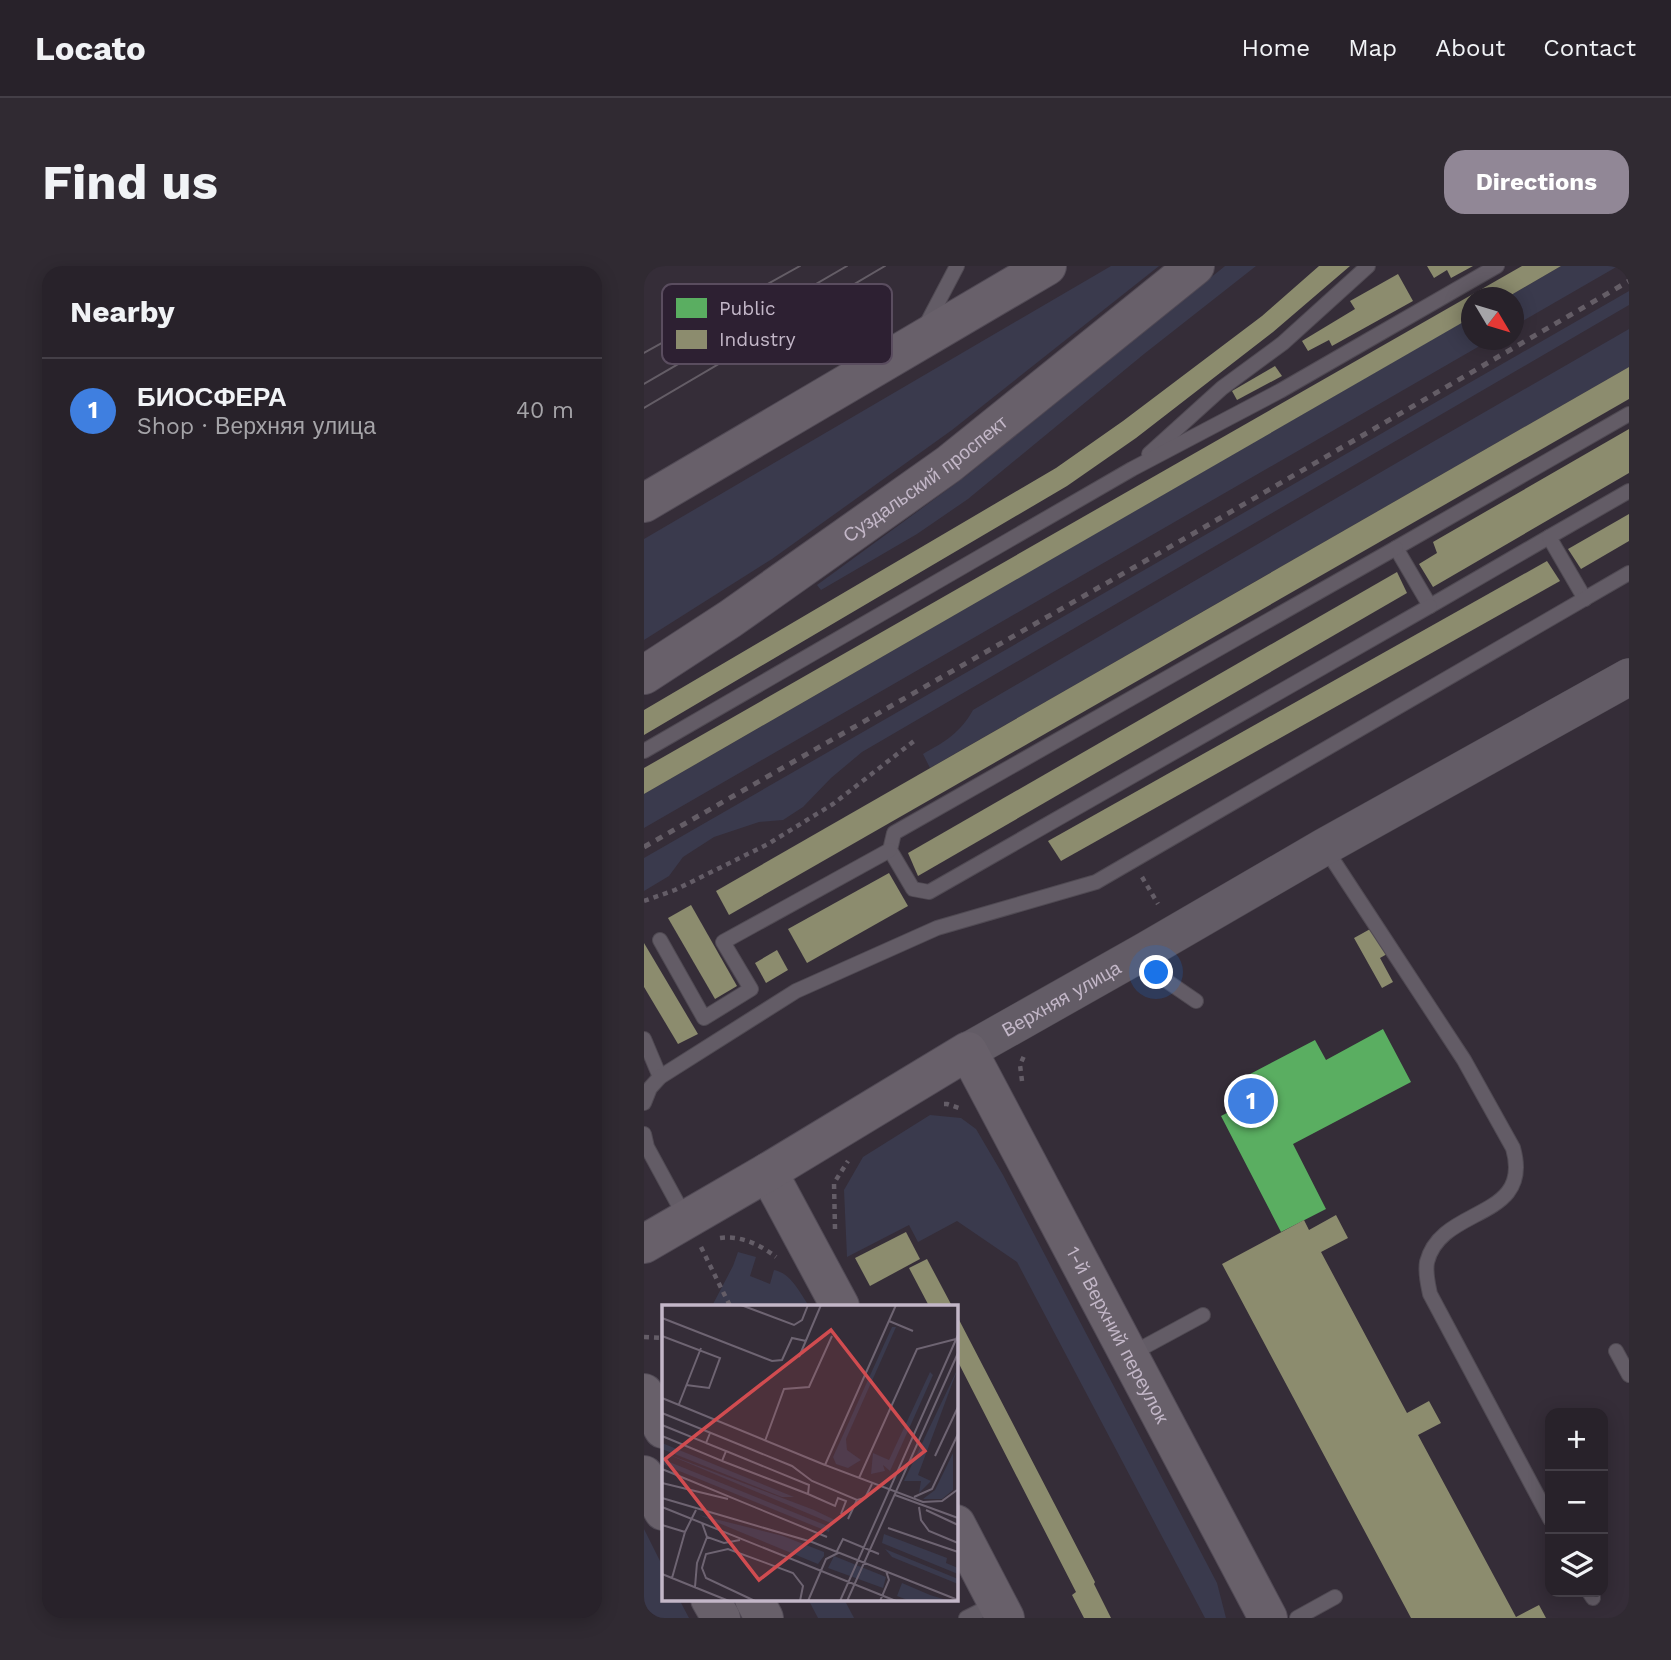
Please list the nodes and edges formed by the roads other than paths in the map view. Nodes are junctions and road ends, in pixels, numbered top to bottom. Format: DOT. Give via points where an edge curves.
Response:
graph roads {
  1 [pos="957,266"];
  2 [pos="1047,266"];
  3 [pos="1195,266"];
  4 [pos="1368,266"];
  5 [pos="1497,266"];
  6 [pos="915,345"];
  7 [pos="892,358"];
  8 [pos="882,364"];
  9 [pos="1629,414"];
  10 [pos="1132,469"];
  11 [pos="1629,491"];
  12 [pos="644,503"];
  13 [pos="1549,537"];
  14 [pos="1396,548"];
  15 [pos="1629,573"];
  16 [pos="1585,599"];
  17 [pos="1430,606"];
  18 [pos="644,675"];
  19 [pos="1629,677"];
  20 [pos="644,751"];
  21 [pos="1324,847"];
  22 [pos="890,850"];
  23 [pos="660,940"];
  24 [pos="1145,951"];
  25 [pos="1196,1001"];
  26 [pos="644,1040"];
  27 [pos="968,1051"];
  28 [pos="660,1077"];
  29 [pos="644,1103"];
  30 [pos="644,1134"];
  31 [pos="768,1172"];
  32 [pos="699,1234"];
  33 [pos="644,1244"];
  34 [pos="839,1305"];
  35 [pos="1203,1315"];
  36 [pos="1616,1351"];
  37 [pos="1129,1355"];
  38 [pos="1629,1375"];
  39 [pos="644,1393"];
  40 [pos="662,1427"];
  41 [pos="644,1475"];
  42 [pos="662,1509"];
  43 [pos="1545,1510"];
  44 [pos="957,1527"];
  45 [pos="1335,1597"];
  46 [pos="711,1600"];
  47 [pos="755,1600"];
  48 [pos="989,1613"];
  49 [pos="720,1618"];
  50 [pos="764,1618"];
  51 [pos="1268,1618"];
  52 [pos="1297,1618"];
  1 -- 6 [label="lane"];
  2 -- 6 [label="main road"];
  3 -- 18 [label="main road, Суздальский проспект" via="949,464"];
  4 -- 10 [label="lane"];
  5 -- 10 [label="lane" via="1280,391"];
  6 -- 7 [label="main road"];
  8 -- 12 [label="main road"];
  9 -- 14 [label="lane"];
  10 -- 20 [label="lane"];
  11 -- 13 [label="lane"];
  13 -- 16 [label="lane"];
  13 -- 17 [label="lane"];
  14 -- 17 [label="lane"];
  14 -- 22 [label="lane" via="894,833"];
  15 -- 16 [label="lane"];
  16 -- 28 [label="lane" via="1096,882 937,928 785,998"];
  17 -- 22 [label="lane" via="929,892 913,889"];
  19 -- 21 [label="street, Верхняя улица"];
  21 -- 24 [label="street, Верхняя улица"];
  21 -- 43 [label="lane" via="1464,1060 1513,1148 1516,1178 1510,1191 1443,1236 1427,1262 1426,1279"];
  22 -- 23 [label="lane" via="723,942 751,989 704,1018"];
  24 -- 25 [label="lane" via="1158,975"];
  24 -- 27 [label="street, Верхняя улица"];
  26 -- 28 [label="lane"];
  27 -- 31 [label="main road, Верхняя улица"];
  27 -- 37 [label="main road, 1-й Верхний переулок"];
  28 -- 29 [label="lane"];
  30 -- 32 [label="lane" via="647,1147"];
  31 -- 32 [label="main road, Верхняя улица"];
  31 -- 34 [label="main road"];
  32 -- 33 [label="main road, Верхняя улица"];
  35 -- 37 [label="lane"];
  36 -- 38 [label="lane"];
  37 -- 51 [label="main road, 1-й Верхний переулок"];
  39 -- 40 [label="main road"];
  41 -- 42 [label="main road"];
  44 -- 48 [label="main road"];
  45 -- 52 [label="lane"];
  46 -- 49 [label="main road"];
  47 -- 50 [label="main road"];
}
